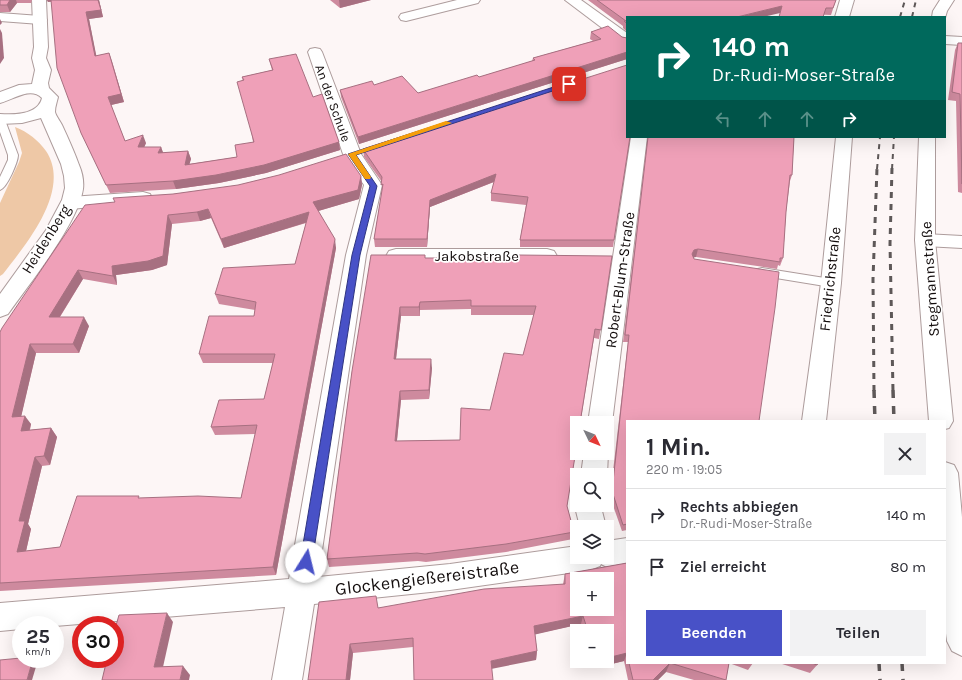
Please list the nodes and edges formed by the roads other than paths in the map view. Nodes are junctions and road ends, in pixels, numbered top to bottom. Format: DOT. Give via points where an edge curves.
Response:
graph roads {
  1 [pos="39,0"];
  2 [pos="473,0"];
  3 [pos="572,0"];
  4 [pos="847,0"];
  5 [pos="947,0"];
  6 [pos="448,3"];
  7 [pos="842,16"];
  8 [pos="939,16"];
  9 [pos="0,17"];
  10 [pos="406,17"];
  11 [pos="40,20"];
  12 [pos="626,39"];
  13 [pos="946,40"];
  14 [pos="962,41"];
  15 [pos="315,52"];
  16 [pos="39,58"];
  17 [pos="42,90"];
  18 [pos="3,96"];
  19 [pos="48,106"];
  20 [pos="4,120"];
  21 [pos="639,138"];
  22 [pos="844,138"];
  23 [pos="927,138"];
  24 [pos="60,141"];
  25 [pos="0,187"];
  26 [pos="161,197"];
  27 [pos="70,203"];
  28 [pos="926,240"];
  29 [pos="962,242"];
  30 [pos="369,255"];
  31 [pos="568,256"];
  32 [pos="748,270"];
  33 [pos="831,283"];
  34 [pos="3,302"];
  35 [pos="601,416"];
  36 [pos="814,420"];
  37 [pos="941,420"];
  38 [pos="946,483"];
  39 [pos="626,551"];
  40 [pos="614,553"];
  41 [pos="570,560"];
  42 [pos="301,592"];
  43 [pos="959,611"];
  44 [pos="0,617"];
  45 [pos="962,641"];
  46 [pos="287,680"];
  1 -- 11 [label="street"];
  2 -- 6 [label="street"];
  3 -- 12 [label="street"];
  4 -- 7 [label="street"];
  5 -- 8 [label="street"];
  6 -- 10 [label="street"];
  9 -- 11 [label="street"];
  11 -- 16 [label="street"];
  13 -- 14 [label="street"];
  15 -- 30 [label="street, An der Schule" via="352,154 373,186"];
  16 -- 17 [label="street" via="43,70 40,83"];
  16 -- 18 [label="street"];
  17 -- 18 [label="street" via="27,89"];
  17 -- 19 [label="street, Heidenberg" via="50,97"];
  19 -- 20 [label="street" via="35,115"];
  19 -- 24 [label="street, Heidenberg" via="46,114 54,123"];
  20 -- 24 [label="street" via="24,123"];
  20 -- 25 [label="lane" via="13,160"];
  21 -- 35 [label="street, Robert-Blum-Straße" via="615,256"];
  22 -- 33 [label="street, Friedrichstraße"];
  23 -- 28 [label="street, Stegmannstraße"];
  24 -- 27 [label="street, Heidenberg" via="73,174 74,188"];
  26 -- 27 [label="street"];
  27 -- 34 [label="street, Heidenberg" via="47,242"];
  28 -- 29 [label="street"];
  28 -- 37 [label="street, Stegmannstraße"];
  30 -- 31 [label="street, Jakobstraße"];
  30 -- 42 [label="street, An der Schule"];
  32 -- 33 [label="lane"];
  33 -- 36 [label="street, Friedrichstraße"];
  38 -- 43 [label="street"];
  39 -- 40 [label="street"];
  41 -- 42 [label="street, Glockengießereistraße" via="450,577"];
  42 -- 44 [label="street, Glockengießereistraße"];
  42 -- 46 [label="street, An der Schule"];
  43 -- 45 [label="street"];
}
